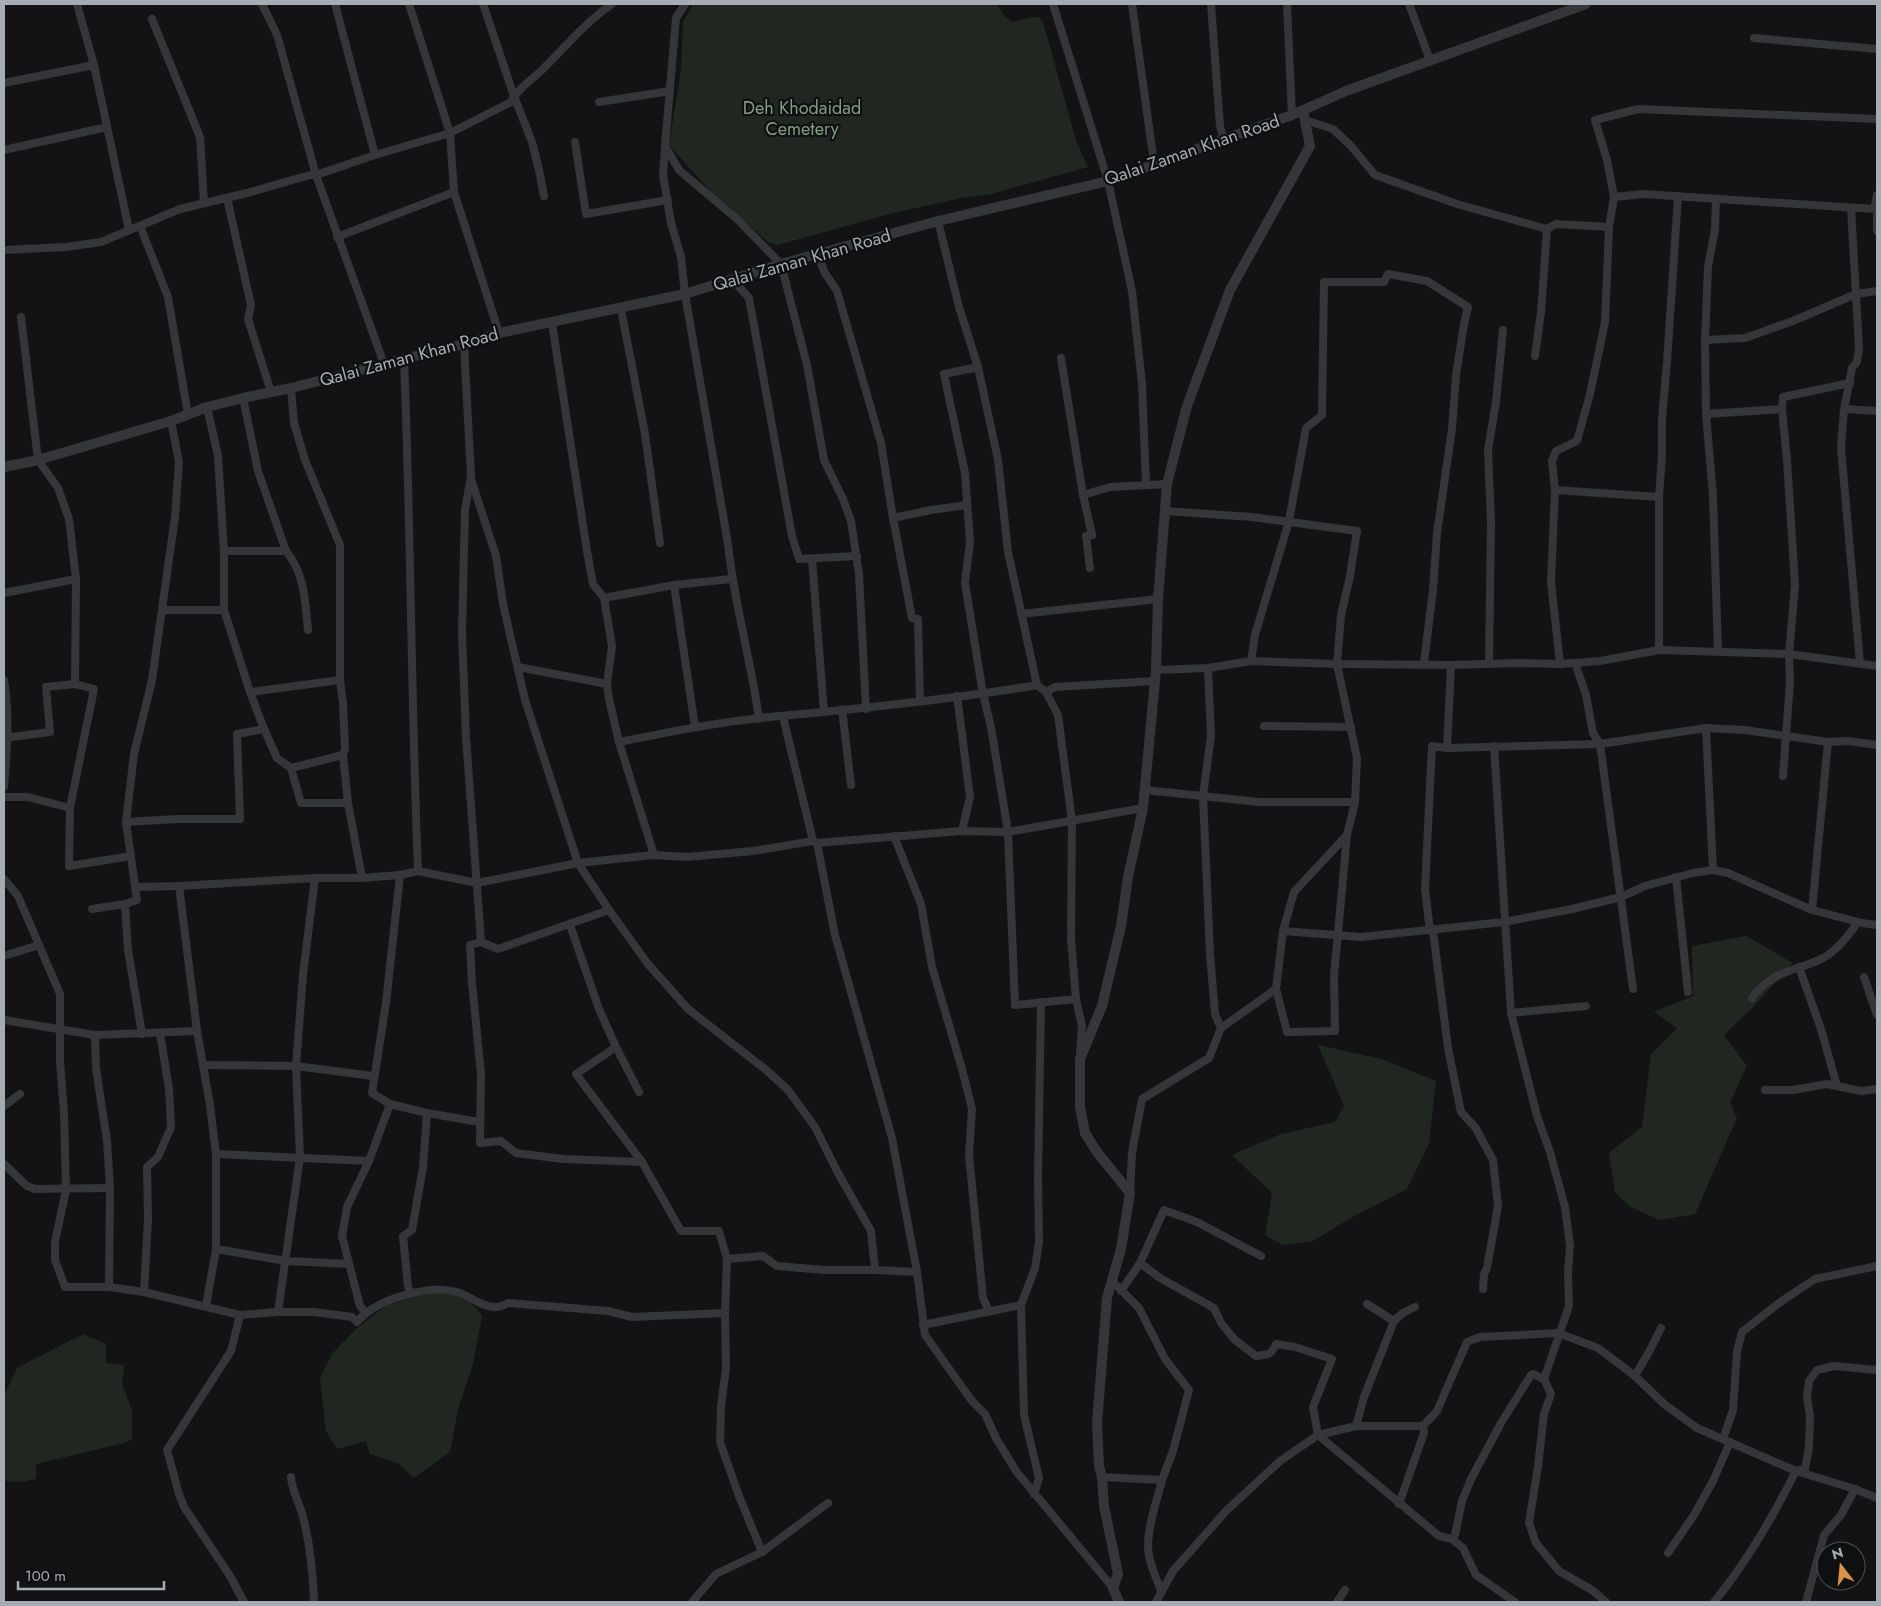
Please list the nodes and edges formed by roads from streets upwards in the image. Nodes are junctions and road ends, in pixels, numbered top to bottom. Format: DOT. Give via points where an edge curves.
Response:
graph roads {
  1 [pos="77,4"];
  2 [pos="262,4"];
  3 [pos="335,4"];
  4 [pos="409,4"];
  5 [pos="483,4"];
  6 [pos="611,4"];
  7 [pos="685,4"];
  8 [pos="1052,4"];
  9 [pos="1132,4"];
  10 [pos="1211,4"];
  11 [pos="1287,4"];
  12 [pos="1409,4"];
  13 [pos="1586,4"];
  14 [pos="152,19"];
  15 [pos="1754,38"];
  16 [pos="1877,49"];
  17 [pos="1430,60"];
  18 [pos="94,65"];
  19 [pos="4,83"];
  20 [pos="670,91"];
  21 [pos="514,96"];
  22 [pos="599,102"];
  23 [pos="1292,115"];
  24 [pos="1304,116"];
  25 [pos="1877,119"];
  26 [pos="108,127"];
  27 [pos="450,133"];
  28 [pos="1224,140"];
  29 [pos="575,142"];
  30 [pos="665,146"];
  31 [pos="4,150"];
  32 [pos="375,155"];
  33 [pos="1154,164"];
  34 [pos="316,175"];
  35 [pos="1108,181"];
  36 [pos="454,192"];
  37 [pos="1877,195"];
  38 [pos="544,196"];
  39 [pos="1678,196"];
  40 [pos="1614,197"];
  41 [pos="227,198"];
  42 [pos="1716,199"];
  43 [pos="668,200"];
  44 [pos="204,203"];
  45 [pos="1851,208"];
  46 [pos="1876,213"];
  47 [pos="938,221"];
  48 [pos="140,226"];
  49 [pos="1608,227"];
  50 [pos="1547,229"];
  51 [pos="129,230"];
  52 [pos="1877,231"];
  53 [pos="337,237"];
  54 [pos="4,250"];
  55 [pos="817,254"];
  56 [pos="781,264"];
  57 [pos="732,279"];
  58 [pos="1877,291"];
  59 [pos="685,294"];
  60 [pos="1856,294"];
  61 [pos="621,309"];
  62 [pos="21,317"];
  63 [pos="552,323"];
  64 [pos="1503,330"];
  65 [pos="498,333"];
  66 [pos="1704,340"];
  67 [pos="464,344"];
  68 [pos="1535,356"];
  69 [pos="1061,358"];
  70 [pos="404,359"];
  71 [pos="384,364"];
  72 [pos="978,367"];
  73 [pos="1850,382"];
  74 [pos="291,388"];
  75 [pos="271,392"];
  76 [pos="243,398"];
  77 [pos="207,407"];
  78 [pos="1782,409"];
  79 [pos="1844,410"];
  80 [pos="1877,411"];
  81 [pos="188,414"];
  82 [pos="1706,414"];
  83 [pos="171,421"];
  84 [pos="38,460"];
  85 [pos="4,467"];
  86 [pos="471,477"];
  87 [pos="1146,484"];
  88 [pos="1167,484"];
  89 [pos="1555,490"];
  90 [pos="1083,495"];
  91 [pos="1659,497"];
  92 [pos="967,505"];
  93 [pos="1165,511"];
  94 [pos="893,518"];
  95 [pos="1290,521"];
  96 [pos="660,543"];
  97 [pos="224,551"];
  98 [pos="286,551"];
  99 [pos="857,556"];
  100 [pos="812,559"];
  101 [pos="1090,568"];
  102 [pos="76,579"];
  103 [pos="731,579"];
  104 [pos="674,585"];
  105 [pos="4,593"];
  106 [pos="604,598"];
  107 [pos="1158,599"];
  108 [pos="162,610"];
  109 [pos="224,610"];
  110 [pos="1021,614"];
  111 [pos="308,630"];
  112 [pos="1659,650"];
  113 [pos="1718,650"];
  114 [pos="1789,654"];
  115 [pos="1251,661"];
  116 [pos="1424,663"];
  117 [pos="1575,663"];
  118 [pos="1860,663"];
  119 [pos="1337,664"];
  120 [pos="1451,664"];
  121 [pos="1489,664"];
  122 [pos="1560,664"];
  123 [pos="1877,666"];
  124 [pos="518,667"];
  125 [pos="1208,668"];
  126 [pos="1156,670"];
  127 [pos="4,680"];
  128 [pos="340,680"];
  129 [pos="1154,681"];
  130 [pos="75,684"];
  131 [pos="607,684"];
  132 [pos="1037,685"];
  133 [pos="250,692"];
  134 [pos="1046,692"];
  135 [pos="983,694"];
  136 [pos="957,696"];
  137 [pos="920,701"];
  138 [pos="842,709"];
  139 [pos="866,709"];
  140 [pos="824,712"];
  141 [pos="783,716"];
  142 [pos="759,719"];
  143 [pos="1264,726"];
  144 [pos="695,727"];
  145 [pos="1351,727"];
  146 [pos="1706,728"];
  147 [pos="264,729"];
  148 [pos="1786,735"];
  149 [pos="6,738"];
  150 [pos="619,742"];
  151 [pos="1828,742"];
  152 [pos="1600,744"];
  153 [pos="1877,745"];
  154 [pos="1494,746"];
  155 [pos="1447,748"];
  156 [pos="343,755"];
  157 [pos="291,768"];
  158 [pos="1783,776"];
  159 [pos="851,785"];
  160 [pos="4,787"];
  161 [pos="1145,790"];
  162 [pos="1203,796"];
  163 [pos="4,797"];
  164 [pos="1355,802"];
  165 [pos="348,803"];
  166 [pos="70,808"];
  167 [pos="1143,808"];
  168 [pos="1072,821"];
  169 [pos="126,822"];
  170 [pos="962,831"];
  171 [pos="1008,832"];
  172 [pos="1347,835"];
  173 [pos="894,836"];
  174 [pos="815,842"];
  175 [pos="654,855"];
  176 [pos="131,856"];
  177 [pos="578,863"];
  178 [pos="1712,870"];
  179 [pos="418,871"];
  180 [pos="400,875"];
  181 [pos="316,878"];
  182 [pos="362,878"];
  183 [pos="1676,878"];
  184 [pos="4,880"];
  185 [pos="477,883"];
  186 [pos="179,886"];
  187 [pos="136,887"];
  188 [pos="1621,897"];
  189 [pos="125,904"];
  190 [pos="92,909"];
  191 [pos="609,910"];
  192 [pos="1812,910"];
  193 [pos="1504,922"];
  194 [pos="1858,922"];
  195 [pos="570,925"];
  196 [pos="1877,925"];
  197 [pos="1283,931"];
  198 [pos="1431,931"];
  199 [pos="1338,934"];
  200 [pos="481,942"];
  201 [pos="39,945"];
  202 [pos="4,956"];
  203 [pos="1799,966"];
  204 [pos="1864,978"];
  205 [pos="1633,989"];
  206 [pos="1276,990"];
  207 [pos="1688,992"];
  208 [pos="1752,998"];
  209 [pos="1076,999"];
  210 [pos="1041,1002"];
  211 [pos="1586,1006"];
  212 [pos="1510,1013"];
  213 [pos="1877,1015"];
  214 [pos="4,1020"];
  215 [pos="61,1028"];
  216 [pos="1222,1028"];
  217 [pos="196,1031"];
  218 [pos="160,1033"];
  219 [pos="142,1034"];
  220 [pos="95,1035"];
  221 [pos="616,1047"];
  222 [pos="1080,1059"];
  223 [pos="203,1064"];
  224 [pos="296,1066"];
  225 [pos="373,1076"];
  226 [pos="1837,1086"];
  227 [pos="1877,1089"];
  228 [pos="1765,1090"];
  229 [pos="639,1092"];
  230 [pos="20,1094"];
  231 [pos="390,1104"];
  232 [pos="4,1106"];
  233 [pos="427,1113"];
  234 [pos="479,1122"];
  235 [pos="216,1154"];
  236 [pos="300,1157"];
  237 [pos="369,1161"];
  238 [pos="642,1162"];
  239 [pos="4,1164"];
  240 [pos="110,1188"];
  241 [pos="66,1190"];
  242 [pos="1130,1193"];
  243 [pos="216,1249"];
  244 [pos="1261,1256"];
  245 [pos="727,1259"];
  246 [pos="286,1261"];
  247 [pos="1140,1263"];
  248 [pos="349,1264"];
  249 [pos="1877,1266"];
  250 [pos="875,1270"];
  251 [pos="917,1272"];
  252 [pos="1112,1281"];
  253 [pos="109,1287"];
  254 [pos="1483,1289"];
  255 [pos="1121,1290"];
  256 [pos="144,1292"];
  257 [pos="411,1292"];
  258 [pos="1367,1304"];
  259 [pos="1021,1305"];
  260 [pos="206,1306"];
  261 [pos="1415,1307"];
  262 [pos="989,1311"];
  263 [pos="278,1312"];
  264 [pos="366,1313"];
  265 [pos="725,1314"];
  266 [pos="240,1315"];
  267 [pos="1394,1321"];
  268 [pos="923,1325"];
  269 [pos="1661,1328"];
  270 [pos="1558,1333"];
  271 [pos="1877,1370"];
  272 [pos="1635,1376"];
  273 [pos="1544,1379"];
  274 [pos="1356,1426"];
  275 [pos="1423,1426"];
  276 [pos="1318,1435"];
  277 [pos="1726,1440"];
  278 [pos="1796,1471"];
  279 [pos="291,1477"];
  280 [pos="1102,1477"];
  281 [pos="1162,1480"];
  282 [pos="1855,1489"];
  283 [pos="1034,1494"];
  284 [pos="1877,1498"];
  285 [pos="828,1503"];
  286 [pos="1399,1504"];
  287 [pos="1452,1538"];
  288 [pos="762,1552"];
  289 [pos="1668,1553"];
  290 [pos="1113,1588"];
  291 [pos="1345,1590"];
  292 [pos="1161,1591"];
  293 [pos="244,1602"];
  294 [pos="314,1602"];
  295 [pos="692,1602"];
  296 [pos="1119,1602"];
  297 [pos="1156,1602"];
  298 [pos="1337,1602"];
  299 [pos="1515,1602"];
  300 [pos="1606,1602"];
  301 [pos="1714,1602"];
  302 [pos="1806,1602"];
  1 -- 18 [label="street"];
  2 -- 34 [label="street" via="277,36"];
  3 -- 32 [label="street"];
  4 -- 27 [label="street"];
  5 -- 21 [label="street"];
  6 -- 21 [label="street" via="586,24"];
  7 -- 20 [label="street" via="676,18"];
  8 -- 35 [label="street"];
  9 -- 33 [label="street"];
  10 -- 28 [label="street" via="1220,126"];
  11 -- 23 [label="street"];
  12 -- 17 [label="street"];
  13 -- 17 [label="street, Qalai Zaman Khan Road"];
  14 -- 44 [label="street" via="200,137"];
  15 -- 16 [label="street"];
  17 -- 24 [label="street, Qalai Zaman Khan Road" via="1346,91"];
  18 -- 19 [label="street"];
  18 -- 26 [label="street"];
  20 -- 22 [label="street"];
  20 -- 30 [label="street"];
  21 -- 27 [label="street" via="511,102"];
  21 -- 38 [label="street" via="532,142"];
  23 -- 24 [label="street, Qalai Zaman Khan Road"];
  23 -- 28 [label="street, Qalai Zaman Khan Road"];
  24 -- 50 [label="street" via="1333,129 1375,175 1460,205"];
  24 -- 88 [label="street" via="1310,146 1230,290 1187,406"];
  25 -- 40 [label="street" via="1638,108 1595,120"];
  26 -- 31 [label="street"];
  26 -- 51 [label="street"];
  27 -- 32 [label="street"];
  27 -- 36 [label="street"];
  28 -- 33 [label="street, Qalai Zaman Khan Road"];
  29 -- 43 [label="street" via="586,214"];
  30 -- 43 [label="street" via="663,175"];
  30 -- 56 [label="street" via="679,170 737,219"];
  32 -- 34 [label="street"];
  33 -- 35 [label="street, Qalai Zaman Khan Road"];
  34 -- 41 [label="street"];
  34 -- 53 [label="street"];
  35 -- 47 [label="street, Qalai Zaman Khan Road"];
  35 -- 87 [label="street" via="1132,291 1142,384"];
  36 -- 53 [label="street"];
  36 -- 65 [label="street"];
  37 -- 46 [label="street"];
  39 -- 40 [label="street" via="1643,194"];
  39 -- 42 [label="street"];
  39 -- 91 [label="street"];
  40 -- 49 [label="street"];
  41 -- 44 [label="street"];
  41 -- 75 [label="street" via="251,305 248,319"];
  42 -- 45 [label="street"];
  42 -- 66 [label="street"];
  43 -- 59 [label="street" via="681,257"];
  44 -- 48 [label="street"];
  45 -- 46 [label="street"];
  45 -- 60 [label="street"];
  46 -- 52 [label="street"];
  47 -- 55 [label="street, Qalai Zaman Khan Road"];
  47 -- 72 [label="street"];
  48 -- 51 [label="street"];
  48 -- 81 [label="street" via="168,297"];
  49 -- 50 [label="street" via="1556,224"];
  49 -- 89 [label="street" via="1605,322 1577,441 1556,451 1552,461"];
  50 -- 68 [label="street"];
  51 -- 54 [label="street" via="100,242"];
  53 -- 71 [label="street"];
  55 -- 56 [label="street, Qalai Zaman Khan Road"];
  55 -- 94 [label="street" via="837,291 881,443"];
  56 -- 57 [label="street, Qalai Zaman Khan Road"];
  56 -- 99 [label="street" via="807,365 824,460 844,499"];
  57 -- 59 [label="street, Qalai Zaman Khan Road"];
  57 -- 100 [label="street" via="749,298 795,548 799,559"];
  58 -- 60 [label="street"];
  59 -- 61 [label="street, Qalai Zaman Khan Road"];
  59 -- 103 [label="street" via="728,544"];
  60 -- 66 [label="street" via="1744,338"];
  60 -- 73 [label="street" via="1859,348"];
  61 -- 63 [label="street, Qalai Zaman Khan Road"];
  61 -- 96 [label="street" via="645,434"];
  62 -- 84 [label="street"];
  63 -- 65 [label="street, Qalai Zaman Khan Road"];
  63 -- 106 [label="street" via="586,551 594,584"];
  64 -- 121 [label="street" via="1488,450 1491,522"];
  65 -- 67 [label="street, Qalai Zaman Khan Road"];
  66 -- 82 [label="street"];
  67 -- 70 [label="street, Qalai Zaman Khan Road"];
  67 -- 86 [label="street"];
  69 -- 90 [label="street"];
  70 -- 71 [label="street, Qalai Zaman Khan Road"];
  70 -- 179 [label="street"];
  71 -- 74 [label="street, Qalai Zaman Khan Road"];
  72 -- 92 [label="street" via="944,374 964,473"];
  72 -- 110 [label="street" via="998,460 1008,552"];
  73 -- 78 [label="street" via="1783,397"];
  73 -- 79 [label="street"];
  74 -- 75 [label="street, Qalai Zaman Khan Road"];
  74 -- 128 [label="street" via="294,423 305,460 340,545"];
  75 -- 76 [label="street, Qalai Zaman Khan Road"];
  76 -- 77 [label="street, Qalai Zaman Khan Road"];
  76 -- 98 [label="street" via="258,471"];
  77 -- 81 [label="street, Qalai Zaman Khan Road"];
  77 -- 97 [label="street" via="218,456"];
  78 -- 82 [label="street"];
  78 -- 114 [label="street" via="1795,585"];
  79 -- 80 [label="street"];
  79 -- 118 [label="street" via="1841,448"];
  81 -- 83 [label="street, Qalai Zaman Khan Road"];
  82 -- 113 [label="street" via="1713,496"];
  83 -- 84 [label="street, Qalai Zaman Khan Road"];
  83 -- 108 [label="street" via="178,462 175,517"];
  84 -- 85 [label="street, Qalai Zaman Khan Road"];
  84 -- 102 [label="street" via="58,488 69,519"];
  86 -- 124 [label="street" via="496,556"];
  86 -- 185 [label="street" via="465,509 462,633"];
  87 -- 88 [label="street"];
  87 -- 90 [label="street" via="1110,487"];
  88 -- 93 [label="street"];
  89 -- 91 [label="street"];
  89 -- 122 [label="street" via="1551,582"];
  90 -- 101 [label="street" via="1092,535 1086,536"];
  91 -- 112 [label="street"];
  92 -- 94 [label="street"];
  92 -- 135 [label="street" via="970,542 965,583"];
  93 -- 95 [label="street"];
  93 -- 107 [label="street"];
  94 -- 137 [label="street" via="912,618 918,619"];
  95 -- 115 [label="street" via="1255,635"];
  95 -- 116 [label="street" via="1306,428 1322,415 1324,282 1384,282 1388,274 1415,278 1428,281 1466,305"];
  95 -- 119 [label="street" via="1356,531 1341,615"];
  97 -- 98 [label="street"];
  97 -- 109 [label="street"];
  98 -- 111 [label="street" via="303,583"];
  99 -- 100 [label="street"];
  99 -- 139 [label="street"];
  100 -- 140 [label="street"];
  102 -- 105 [label="street"];
  102 -- 130 [label="street"];
  103 -- 104 [label="street"];
  103 -- 142 [label="street"];
  104 -- 106 [label="street"];
  104 -- 144 [label="street"];
  106 -- 131 [label="street" via="612,646"];
  107 -- 110 [label="street"];
  107 -- 126 [label="street"];
  108 -- 109 [label="street"];
  108 -- 169 [label="street" via="149,696 134,754"];
  109 -- 133 [label="street"];
  110 -- 132 [label="street"];
  112 -- 113 [label="street"];
  112 -- 117 [label="street"];
  113 -- 114 [label="street"];
  114 -- 118 [label="street"];
  114 -- 148 [label="street"];
  115 -- 119 [label="street"];
  115 -- 125 [label="street"];
  116 -- 119 [label="street"];
  116 -- 120 [label="street"];
  117 -- 122 [label="street"];
  117 -- 152 [label="street" via="1586,695 1593,732"];
  118 -- 123 [label="street"];
  119 -- 145 [label="street"];
  120 -- 121 [label="street"];
  120 -- 155 [label="street"];
  121 -- 122 [label="street"];
  124 -- 131 [label="street"];
  124 -- 177 [label="street" via="525,700"];
  125 -- 126 [label="street"];
  125 -- 162 [label="street" via="1211,736"];
  126 -- 129 [label="street"];
  127 -- 149 [label="street"];
  128 -- 133 [label="street"];
  128 -- 156 [label="street"];
  129 -- 134 [label="street" via="1055,687"];
  129 -- 161 [label="street"];
  130 -- 149 [label="street" via="46,687 50,732"];
  130 -- 166 [label="street" via="94,689"];
  131 -- 150 [label="street"];
  132 -- 134 [label="street"];
  132 -- 135 [label="street"];
  133 -- 147 [label="street"];
  134 -- 168 [label="street" via="1058,714"];
  135 -- 136 [label="street"];
  135 -- 171 [label="street"];
  136 -- 137 [label="street"];
  136 -- 170 [label="street" via="970,798"];
  137 -- 139 [label="street"];
  138 -- 139 [label="street"];
  138 -- 140 [label="street"];
  138 -- 159 [label="street"];
  140 -- 141 [label="street"];
  141 -- 142 [label="street"];
  141 -- 174 [label="street"];
  142 -- 144 [label="street"];
  143 -- 145 [label="street"];
  144 -- 150 [label="street"];
  145 -- 164 [label="street" via="1357,758"];
  146 -- 148 [label="street"];
  146 -- 152 [label="street"];
  146 -- 178 [label="street"];
  147 -- 157 [label="street" via="277,758"];
  147 -- 169 [label="street" via="237,734 240,819"];
  148 -- 151 [label="street"];
  148 -- 158 [label="street"];
  149 -- 160 [label="street"];
  150 -- 175 [label="street"];
  151 -- 153 [label="street"];
  151 -- 192 [label="street"];
  152 -- 154 [label="street"];
  152 -- 188 [label="street"];
  154 -- 155 [label="street"];
  154 -- 193 [label="street"];
  155 -- 198 [label="street" via="1432,746 1425,888"];
  156 -- 157 [label="street"];
  156 -- 165 [label="street"];
  157 -- 165 [label="street" via="301,803"];
  161 -- 162 [label="street"];
  161 -- 167 [label="street"];
  162 -- 164 [label="street" via="1259,802"];
  162 -- 216 [label="street" via="1210,954 1215,1014"];
  163 -- 166 [label="street" via="28,797"];
  164 -- 172 [label="street"];
  165 -- 182 [label="street"];
  166 -- 176 [label="street" via="68,866"];
  167 -- 168 [label="street"];
  167 -- 222 [label="street" via="1102,1006"];
  168 -- 171 [label="street"];
  168 -- 209 [label="street" via="1071,939"];
  169 -- 176 [label="street"];
  170 -- 171 [label="street"];
  170 -- 173 [label="street"];
  171 -- 210 [label="street" via="1014,1006"];
  172 -- 197 [label="street" via="1294,892"];
  172 -- 199 [label="street"];
  173 -- 174 [label="street"];
  173 -- 262 [label="street" via="921,904 932,967 972,1109 968,1155 983,1298"];
  174 -- 175 [label="street" via="687,857"];
  174 -- 251 [label="street" via="835,935 892,1138"];
  175 -- 177 [label="street"];
  176 -- 187 [label="street"];
  177 -- 185 [label="street"];
  177 -- 191 [label="street"];
  178 -- 183 [label="street"];
  178 -- 192 [label="street" via="1728,873"];
  179 -- 180 [label="street"];
  179 -- 185 [label="street"];
  180 -- 182 [label="street"];
  180 -- 225 [label="street" via="386,1002"];
  181 -- 182 [label="street"];
  181 -- 186 [label="street"];
  181 -- 224 [label="street" via="303,975"];
  183 -- 188 [label="street" via="1645,886"];
  183 -- 207 [label="street"];
  184 -- 201 [label="street" via="18,896"];
  185 -- 200 [label="street"];
  186 -- 187 [label="street"];
  186 -- 217 [label="street"];
  187 -- 189 [label="street" via="137,900"];
  188 -- 193 [label="street"];
  188 -- 205 [label="street"];
  189 -- 190 [label="street"];
  189 -- 219 [label="street" via="128,950"];
  191 -- 195 [label="street"];
  191 -- 250 [label="street" via="648,964 688,1009 788,1090 815,1127 871,1231"];
  192 -- 194 [label="street"];
  193 -- 198 [label="street"];
  193 -- 212 [label="street"];
  194 -- 196 [label="street"];
  194 -- 203 [label="street" via="1847,938 1821,960"];
  195 -- 200 [label="street" via="498,950"];
  195 -- 221 [label="street" via="599,1009"];
  197 -- 199 [label="street"];
  197 -- 206 [label="street"];
  198 -- 199 [label="street" via="1361,937"];
  198 -- 254 [label="street" via="1448,1048 1462,1112 1475,1127 1492,1160 1496,1180 1498,1206"];
  199 -- 206 [label="street" via="1334,976 1335,1031 1287,1032"];
  200 -- 234 [label="street" via="470,945 481,1074"];
  201 -- 202 [label="street"];
  201 -- 215 [label="street" via="60,994"];
  203 -- 208 [label="street" via="1767,982"];
  203 -- 226 [label="street"];
  204 -- 213 [label="street"];
  206 -- 216 [label="street"];
  209 -- 210 [label="street"];
  209 -- 222 [label="street" via="1082,1026"];
  210 -- 259 [label="street" via="1039,1242 1035,1268"];
  211 -- 212 [label="street"];
  212 -- 270 [label="street" via="1565,1207 1570,1246 1569,1306"];
  214 -- 215 [label="street"];
  215 -- 220 [label="street"];
  215 -- 241 [label="street"];
  216 -- 242 [label="street" via="1209,1058 1142,1099 1132,1153"];
  217 -- 218 [label="street"];
  217 -- 223 [label="street"];
  218 -- 219 [label="street"];
  218 -- 256 [label="street" via="171,1127 158,1156 147,1167"];
  219 -- 220 [label="street"];
  220 -- 240 [label="street"];
  221 -- 229 [label="street"];
  221 -- 238 [label="street" via="576,1074"];
  222 -- 242 [label="street" via="1080,1107 1085,1133 1096,1152"];
  223 -- 224 [label="street"];
  223 -- 235 [label="street"];
  224 -- 225 [label="street"];
  224 -- 236 [label="street"];
  225 -- 231 [label="street" via="372,1093"];
  226 -- 227 [label="street" via="1861,1091"];
  226 -- 228 [label="street" via="1827,1084 1793,1090"];
  230 -- 232 [label="street"];
  231 -- 233 [label="street"];
  231 -- 237 [label="street"];
  233 -- 234 [label="street"];
  233 -- 257 [label="street" via="423,1167 412,1230 403,1236"];
  234 -- 238 [label="street" via="480,1143 501,1141 516,1153 562,1159"];
  235 -- 236 [label="street"];
  235 -- 243 [label="street"];
  236 -- 237 [label="street"];
  236 -- 246 [label="street"];
  237 -- 248 [label="street" via="347,1207 342,1236"];
  238 -- 245 [label="street" via="681,1231 719,1231"];
  239 -- 241 [label="street" via="27,1186"];
  240 -- 241 [label="street"];
  240 -- 253 [label="street"];
  241 -- 253 [label="street" via="54,1260 65,1288"];
  242 -- 252 [label="street"];
  243 -- 246 [label="street"];
  243 -- 260 [label="street"];
  244 -- 247 [label="street" via="1197,1222 1164,1210"];
  245 -- 250 [label="street" via="763,1256 777,1266"];
  245 -- 265 [label="street"];
  246 -- 248 [label="street"];
  246 -- 263 [label="street"];
  247 -- 255 [label="street"];
  247 -- 276 [label="street" via="1214,1308 1235,1340 1256,1356 1270,1353 1276,1344 1332,1359 1312,1407"];
  248 -- 264 [label="street" via="360,1306"];
  249 -- 277 [label="street" via="1814,1279 1742,1332 1737,1351 1733,1410"];
  250 -- 251 [label="street"];
  251 -- 268 [label="street"];
  252 -- 255 [label="street"];
  252 -- 280 [label="street" via="1107,1298 1097,1423"];
  253 -- 256 [label="street"];
  255 -- 281 [label="street" via="1138,1308 1166,1359 1189,1390"];
  256 -- 260 [label="street"];
  257 -- 264 [label="street"];
  257 -- 265 [label="street" via="437,1289 458,1292 498,1307 508,1302 632,1317"];
  258 -- 267 [label="street"];
  259 -- 262 [label="street"];
  259 -- 283 [label="street" via="1024,1415 1039,1478"];
  260 -- 266 [label="street"];
  261 -- 267 [label="street"];
  262 -- 268 [label="street"];
  263 -- 264 [label="street" via="352,1316 357,1322"];
  263 -- 266 [label="street"];
  265 -- 288 [label="street" via="726,1368 720,1442"];
  266 -- 293 [label="street" via="232,1351 167,1450 184,1507"];
  267 -- 274 [label="street"];
  268 -- 283 [label="street" via="925,1335 972,1402 985,1414 1016,1471"];
  269 -- 272 [label="street"];
  270 -- 272 [label="street" via="1598,1348"];
  270 -- 273 [label="street"];
  270 -- 275 [label="street" via="1480,1337 1467,1342 1437,1411"];
  271 -- 278 [label="street" via="1834,1366 1817,1370 1808,1381 1809,1447 1805,1469"];
  272 -- 277 [label="street" via="1670,1409 1697,1428"];
  273 -- 287 [label="street" via="1531,1375 1501,1423 1468,1486"];
  273 -- 300 [label="street" via="1551,1394 1544,1414 1529,1523 1536,1543 1559,1571"];
  274 -- 275 [label="street"];
  274 -- 276 [label="street"];
  275 -- 286 [label="street" via="1424,1432"];
  276 -- 286 [label="street"];
  276 -- 292 [label="street" via="1280,1461 1226,1511 1173,1571"];
  277 -- 278 [label="street"];
  277 -- 289 [label="street" via="1712,1481"];
  278 -- 282 [label="street"];
  278 -- 301 [label="street" via="1765,1531"];
  279 -- 294 [label="street" via="310,1555"];
  280 -- 281 [label="street"];
  280 -- 290 [label="street" via="1104,1506 1118,1574"];
  281 -- 292 [label="street" via="1148,1546"];
  282 -- 284 [label="street"];
  282 -- 302 [label="street" via="1841,1515 1824,1535"];
  283 -- 290 [label="street"];
  285 -- 288 [label="street"];
  286 -- 287 [label="street" via="1439,1536"];
  287 -- 299 [label="street" via="1463,1548 1476,1575"];
  288 -- 295 [label="street" via="716,1574"];
  290 -- 296 [label="street"];
  291 -- 298 [label="street"];
  292 -- 297 [label="street"];
}
